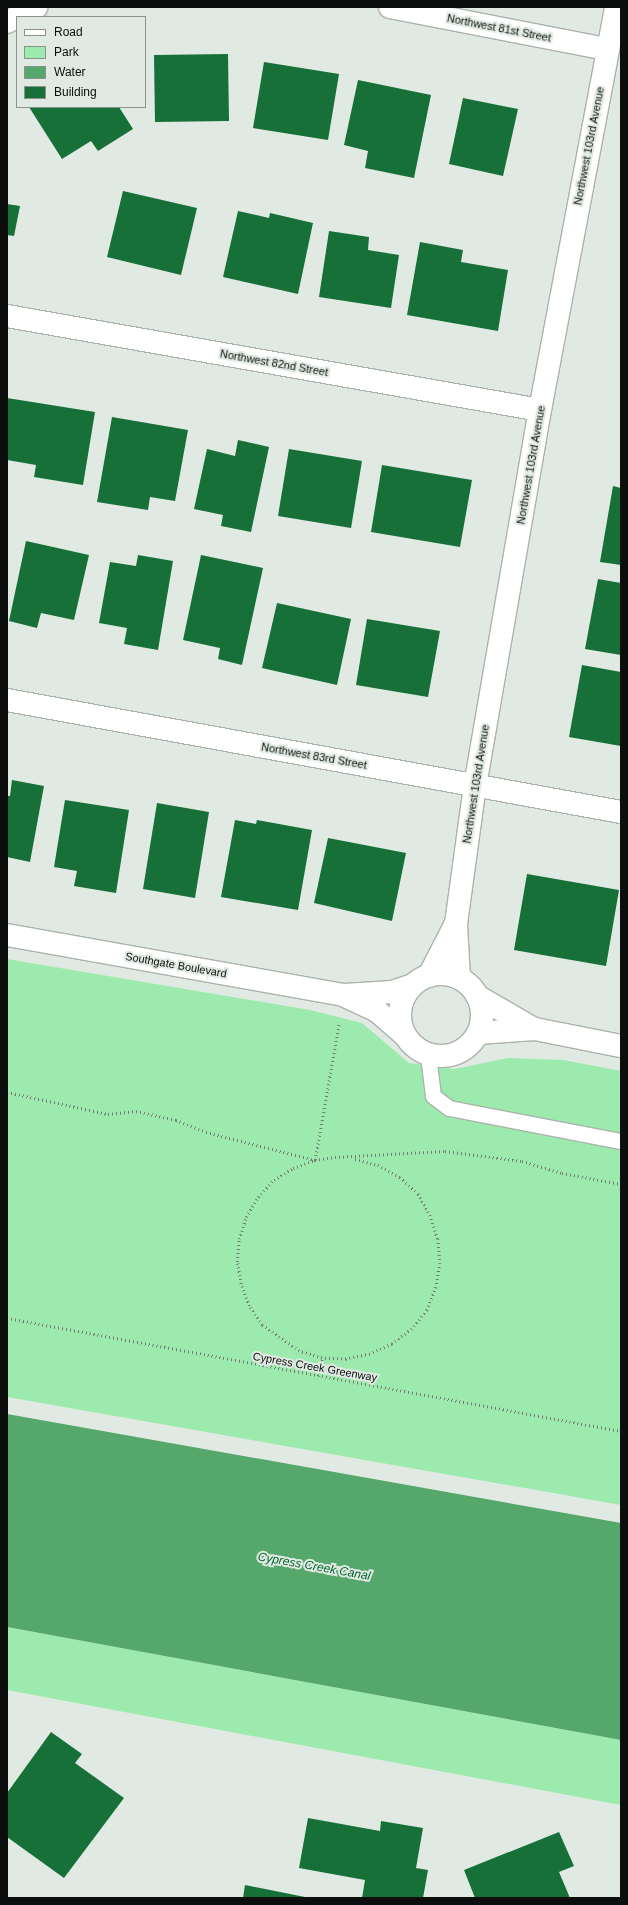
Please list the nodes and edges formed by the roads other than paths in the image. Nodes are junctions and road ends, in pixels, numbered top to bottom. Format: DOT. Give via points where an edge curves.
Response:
graph roads {
  1 [pos="36,7"];
  2 [pos="390,7"];
  3 [pos="616,7"];
  4 [pos="19,16"];
  5 [pos="16,17"];
  6 [pos="7,22"];
  7 [pos="607,49"];
  8 [pos="7,316"];
  9 [pos="540,410"];
  10 [pos="7,700"];
  11 [pos="475,786"];
  12 [pos="621,812"];
  13 [pos="456,924"];
  14 [pos="7,935"];
  15 [pos="429,976"];
  16 [pos="459,978"];
  17 [pos="411,986"];
  18 [pos="344,995"];
  19 [pos="477,996"];
  20 [pos="535,1029"];
  21 [pos="478,1033"];
  22 [pos="404,1034"];
  23 [pos="621,1046"];
  24 [pos="428,1055"];
  25 [pos="621,1141"];
  1 -- 4 [label="street"];
  2 -- 7 [label="street, Northwest 81st Street"];
  3 -- 7 [label="street, Northwest 103rd Avenue"];
  5 -- 6 [label="street"];
  7 -- 9 [label="street, Northwest 103rd Avenue"];
  8 -- 9 [label="street, Northwest 82nd Street"];
  9 -- 11 [label="street, Northwest 103rd Avenue"];
  10 -- 11 [label="street, Northwest 83rd Street"];
  11 -- 12 [label="street, Northwest 83rd Street"];
  11 -- 13 [label="street, Northwest 103rd Avenue"];
  13 -- 15 [label="street, Northwest 103rd Avenue"];
  13 -- 16 [label="street, Northwest 103rd Avenue"];
  14 -- 18 [label="street, Southgate Boulevard"];
  15 -- 16 [label="street"];
  15 -- 17 [label="street"];
  16 -- 19 [label="street"];
  17 -- 18 [label="street, Southgate Boulevard" via="392,992"];
  17 -- 22 [label="street" via="400,1009"];
  18 -- 22 [label="street, Southgate Boulevard" via="377,1011"];
  19 -- 20 [label="street"];
  19 -- 21 [label="street" via="483,1014"];
  20 -- 21 [label="street"];
  20 -- 23 [label="street"];
  21 -- 24 [label="street" via="463,1051 452,1055"];
  22 -- 24 [label="street" via="418,1050"];
  24 -- 25 [label="lane" via="433,1096 449,1108"];
}
